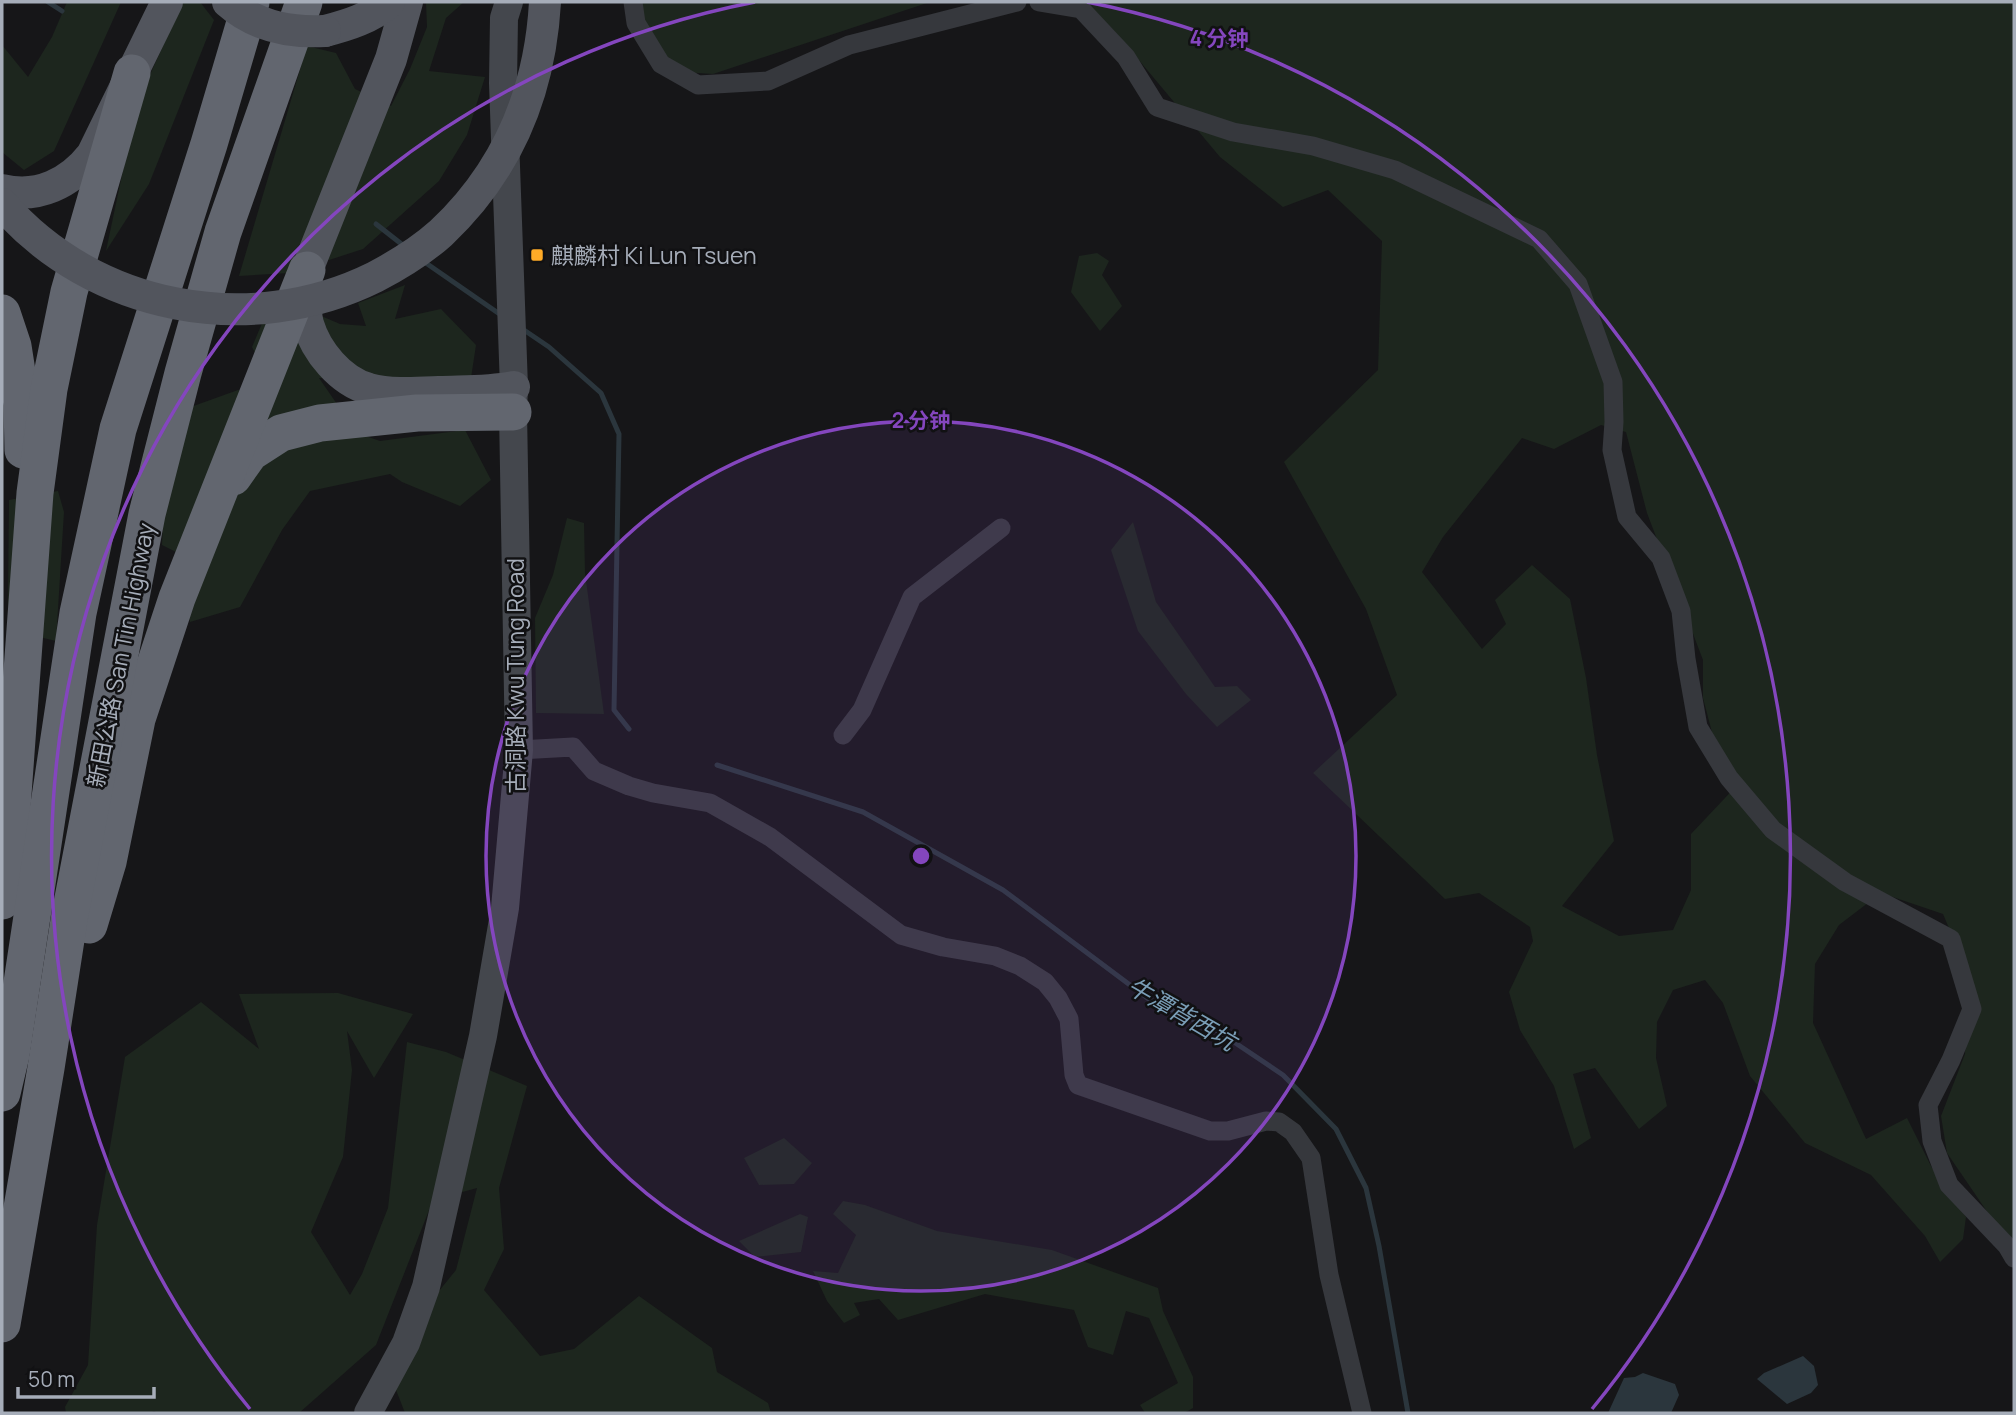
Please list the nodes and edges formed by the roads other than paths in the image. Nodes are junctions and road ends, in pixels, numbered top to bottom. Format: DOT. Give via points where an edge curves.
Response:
graph roads {
  1 [pos="167,2"];
  2 [pos="228,2"];
  3 [pos="251,2"];
  4 [pos="389,2"];
  5 [pos="407,2"];
  6 [pos="420,2"];
  7 [pos="509,2"];
  8 [pos="545,2"];
  9 [pos="633,2"];
  10 [pos="1017,2"];
  11 [pos="1039,2"];
  12 [pos="314,16"];
  13 [pos="391,59"];
  14 [pos="132,73"];
  15 [pos="2,190"];
  16 [pos="2,204"];
  17 [pos="307,270"];
  18 [pos="2,313"];
  19 [pos="513,400"];
  20 [pos="218,499"];
  21 [pos="1001,528"];
  22 [pos="23,668"];
  23 [pos="843,735"];
  24 [pos="519,750"];
  25 [pos="2,901"];
  26 [pos="46,1068"];
  27 [pos="2,1093"];
  28 [pos="2014,1258"];
  29 [pos="2,1324"];
  30 [pos="368,1413"];
  31 [pos="1362,1413"];
  1 -- 14 [label="main road"];
  2 -- 12 [label="main road, bridge" via="267,25 296,31"];
  3 -- 27 [label="highway, 新田公路 San Tin Highway" via="118,429 78,613"];
  4 -- 12 [label="main road" via="346,26"];
  5 -- 13 [label="main road"];
  6 -- 13 [label="main road"];
  7 -- 19 [label="street, 古洞路 Kwu Tung Road" via="504,18 503,83"];
  8 -- 16 [label="main road, bridge" via="531,91 506,150 488,178 440,233 416,252 335,294 254,310 156,300 110,284 68,261"];
  9 -- 10 [label="street" via="636,23 661,64 698,85 768,81 849,45"];
  11 -- 28 [label="street" via="1081,9 1126,57 1157,107 1233,132 1313,146 1395,170 1539,239 1578,284 1613,382 1612,450 1627,517 1661,558 1681,611 1698,727 1729,778 1773,830 1845,882 1951,939 1972,1009 1928,1105 1932,1141 1949,1185"];
  12 -- 26 [label="highway, 新田公路 San Tin Highway" via="223,232 183,373 148,514 70,914"];
  13 -- 17 [label="main road"];
  14 -- 15 [label="main road" via="82,169 47,190"];
  14 -- 22 [label="highway" via="55,355 41,439"];
  17 -- 19 [label="main road" via="307,323 329,362 347,378 368,389 411,393 497,390"];
  17 -- 20 [label="highway"];
  18 -- 22 [label="highway" via="13,345 22,404"];
  19 -- 20 [label="highway" via="281,433 250,453"];
  19 -- 24 [label="street, 古洞路 Kwu Tung Road"];
  20 -- 26 [label="highway" via="177,598 137,719 108,862"];
  21 -- 23 [label="street" via="912,597 862,710"];
  22 -- 25 [label="highway"];
  24 -- 30 [label="street, 古洞路 Kwu Tung Road" via="505,908 483,1036 426,1287 407,1343"];
  24 -- 31 [label="street" via="573,747 594,771 629,786 710,803 770,837 901,935 1020,965 1045,982 1069,1019 1078,1085 1210,1131 1266,1121 1279,1122 1293,1132 1311,1158 1329,1275"];
  26 -- 29 [label="highway, 新田公路 San Tin Highway"];
}
